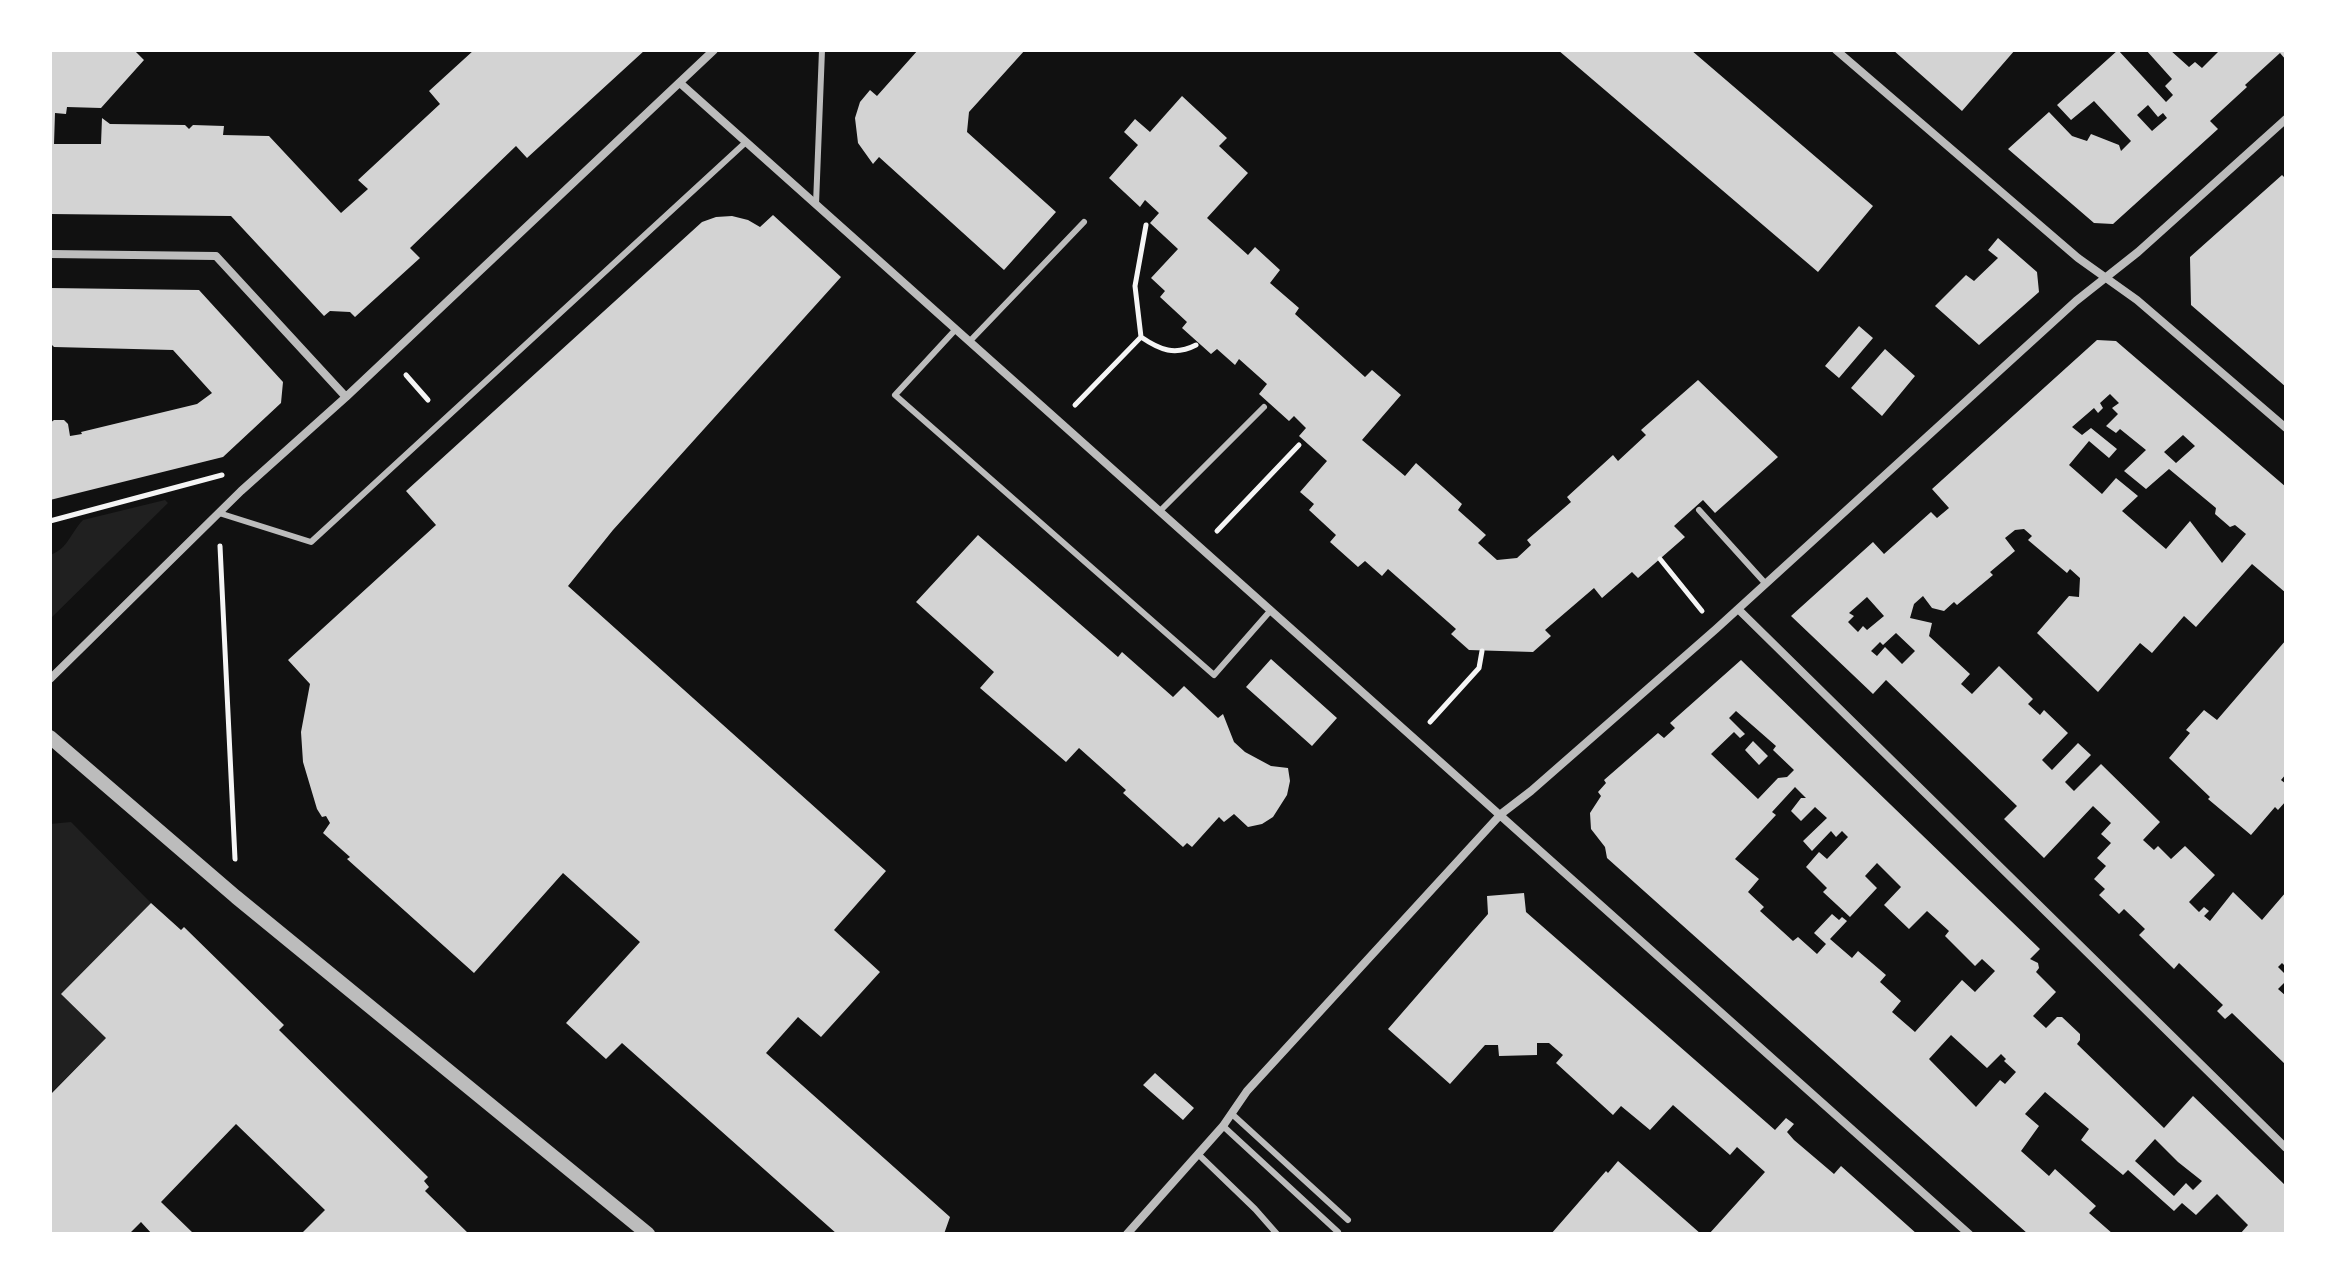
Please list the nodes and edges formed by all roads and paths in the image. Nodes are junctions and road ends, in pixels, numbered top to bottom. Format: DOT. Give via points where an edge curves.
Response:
graph roads {
  1 [pos="714,50"];
  2 [pos="822,50"];
  3 [pos="1836,50"];
  4 [pos="680,83"];
  5 [pos="2286,119"];
  6 [pos="746,142"];
  7 [pos="816,204"];
  8 [pos="1084,222"];
  9 [pos="1146,225"];
  10 [pos="50,254"];
  11 [pos="2107,277"];
  12 [pos="956,329"];
  13 [pos="1141,337"];
  14 [pos="970,341"];
  15 [pos="1196,345"];
  16 [pos="389,356"];
  17 [pos="346,397"];
  18 [pos="1264,407"];
  19 [pos="445,419"];
  20 [pos="1059,421"];
  21 [pos="2286,428"];
  22 [pos="1299,445"];
  23 [pos="241,491"];
  24 [pos="1699,510"];
  25 [pos="1160,511"];
  26 [pos="219,513"];
  27 [pos="50,521"];
  28 [pos="1201,548"];
  29 [pos="1660,559"];
  30 [pos="1765,583"];
  31 [pos="1738,609"];
  32 [pos="1271,610"];
  33 [pos="1716,629"];
  34 [pos="1482,651"];
  35 [pos="50,679"];
  36 [pos="50,737"];
  37 [pos="1415,739"];
  38 [pos="1501,814"];
  39 [pos="236,897"];
  40 [pos="1232,1114"];
  41 [pos="1223,1126"];
  42 [pos="2286,1148"];
  43 [pos="1198,1154"];
  44 [pos="1348,1220"];
  45 [pos="1338,1232"];
  46 [pos="648,1234"];
  47 [pos="1127,1234"];
  48 [pos="1277,1234"];
  49 [pos="1969,1234"];
  1 -- 4 [label="street"];
  2 -- 7 [label="lane"];
  3 -- 11 [label="street" via="2078,258"];
  4 -- 6 [label="street"];
  4 -- 16 [label="street"];
  5 -- 11 [label="street"];
  6 -- 7 [label="street"];
  6 -- 19 [label="lane"];
  7 -- 12 [label="street"];
  8 -- 14 [label="lane"];
  9 -- 13 [label="path" via="1135,286"];
  10 -- 17 [label="street" via="216,256"];
  11 -- 21 [label="street"];
  11 -- 30 [label="street"];
  12 -- 14 [label="street"];
  12 -- 32 [label="lane" via="895,395 1214,675"];
  13 -- 15 [label="path" via="1171,351"];
  13 -- 20 [label="path"];
  14 -- 20 [label="street"];
  16 -- 17 [label="street"];
  16 -- 19 [label="path"];
  17 -- 23 [label="street"];
  18 -- 25 [label="lane"];
  19 -- 26 [label="lane" via="311,542"];
  20 -- 25 [label="street"];
  22 -- 28 [label="path"];
  23 -- 26 [label="street"];
  23 -- 27 [label="path" via="221,474"];
  24 -- 30 [label="lane"];
  25 -- 28 [label="street"];
  26 -- 35 [label="street"];
  26 -- 39 [label="path"];
  28 -- 32 [label="street"];
  29 -- 33 [label="path"];
  30 -- 31 [label="street"];
  31 -- 33 [label="street"];
  31 -- 42 [label="street"];
  32 -- 37 [label="street"];
  33 -- 38 [label="street"];
  34 -- 37 [label="path" via="1479,668"];
  36 -- 39 [label="street"];
  37 -- 38 [label="street"];
  38 -- 40 [label="street" via="1247,1091"];
  38 -- 49 [label="street"];
  39 -- 46 [label="street"];
  40 -- 41 [label="street"];
  40 -- 44 [label="lane"];
  41 -- 43 [label="street"];
  41 -- 45 [label="lane"];
  43 -- 47 [label="street"];
  43 -- 48 [label="lane"];
}
